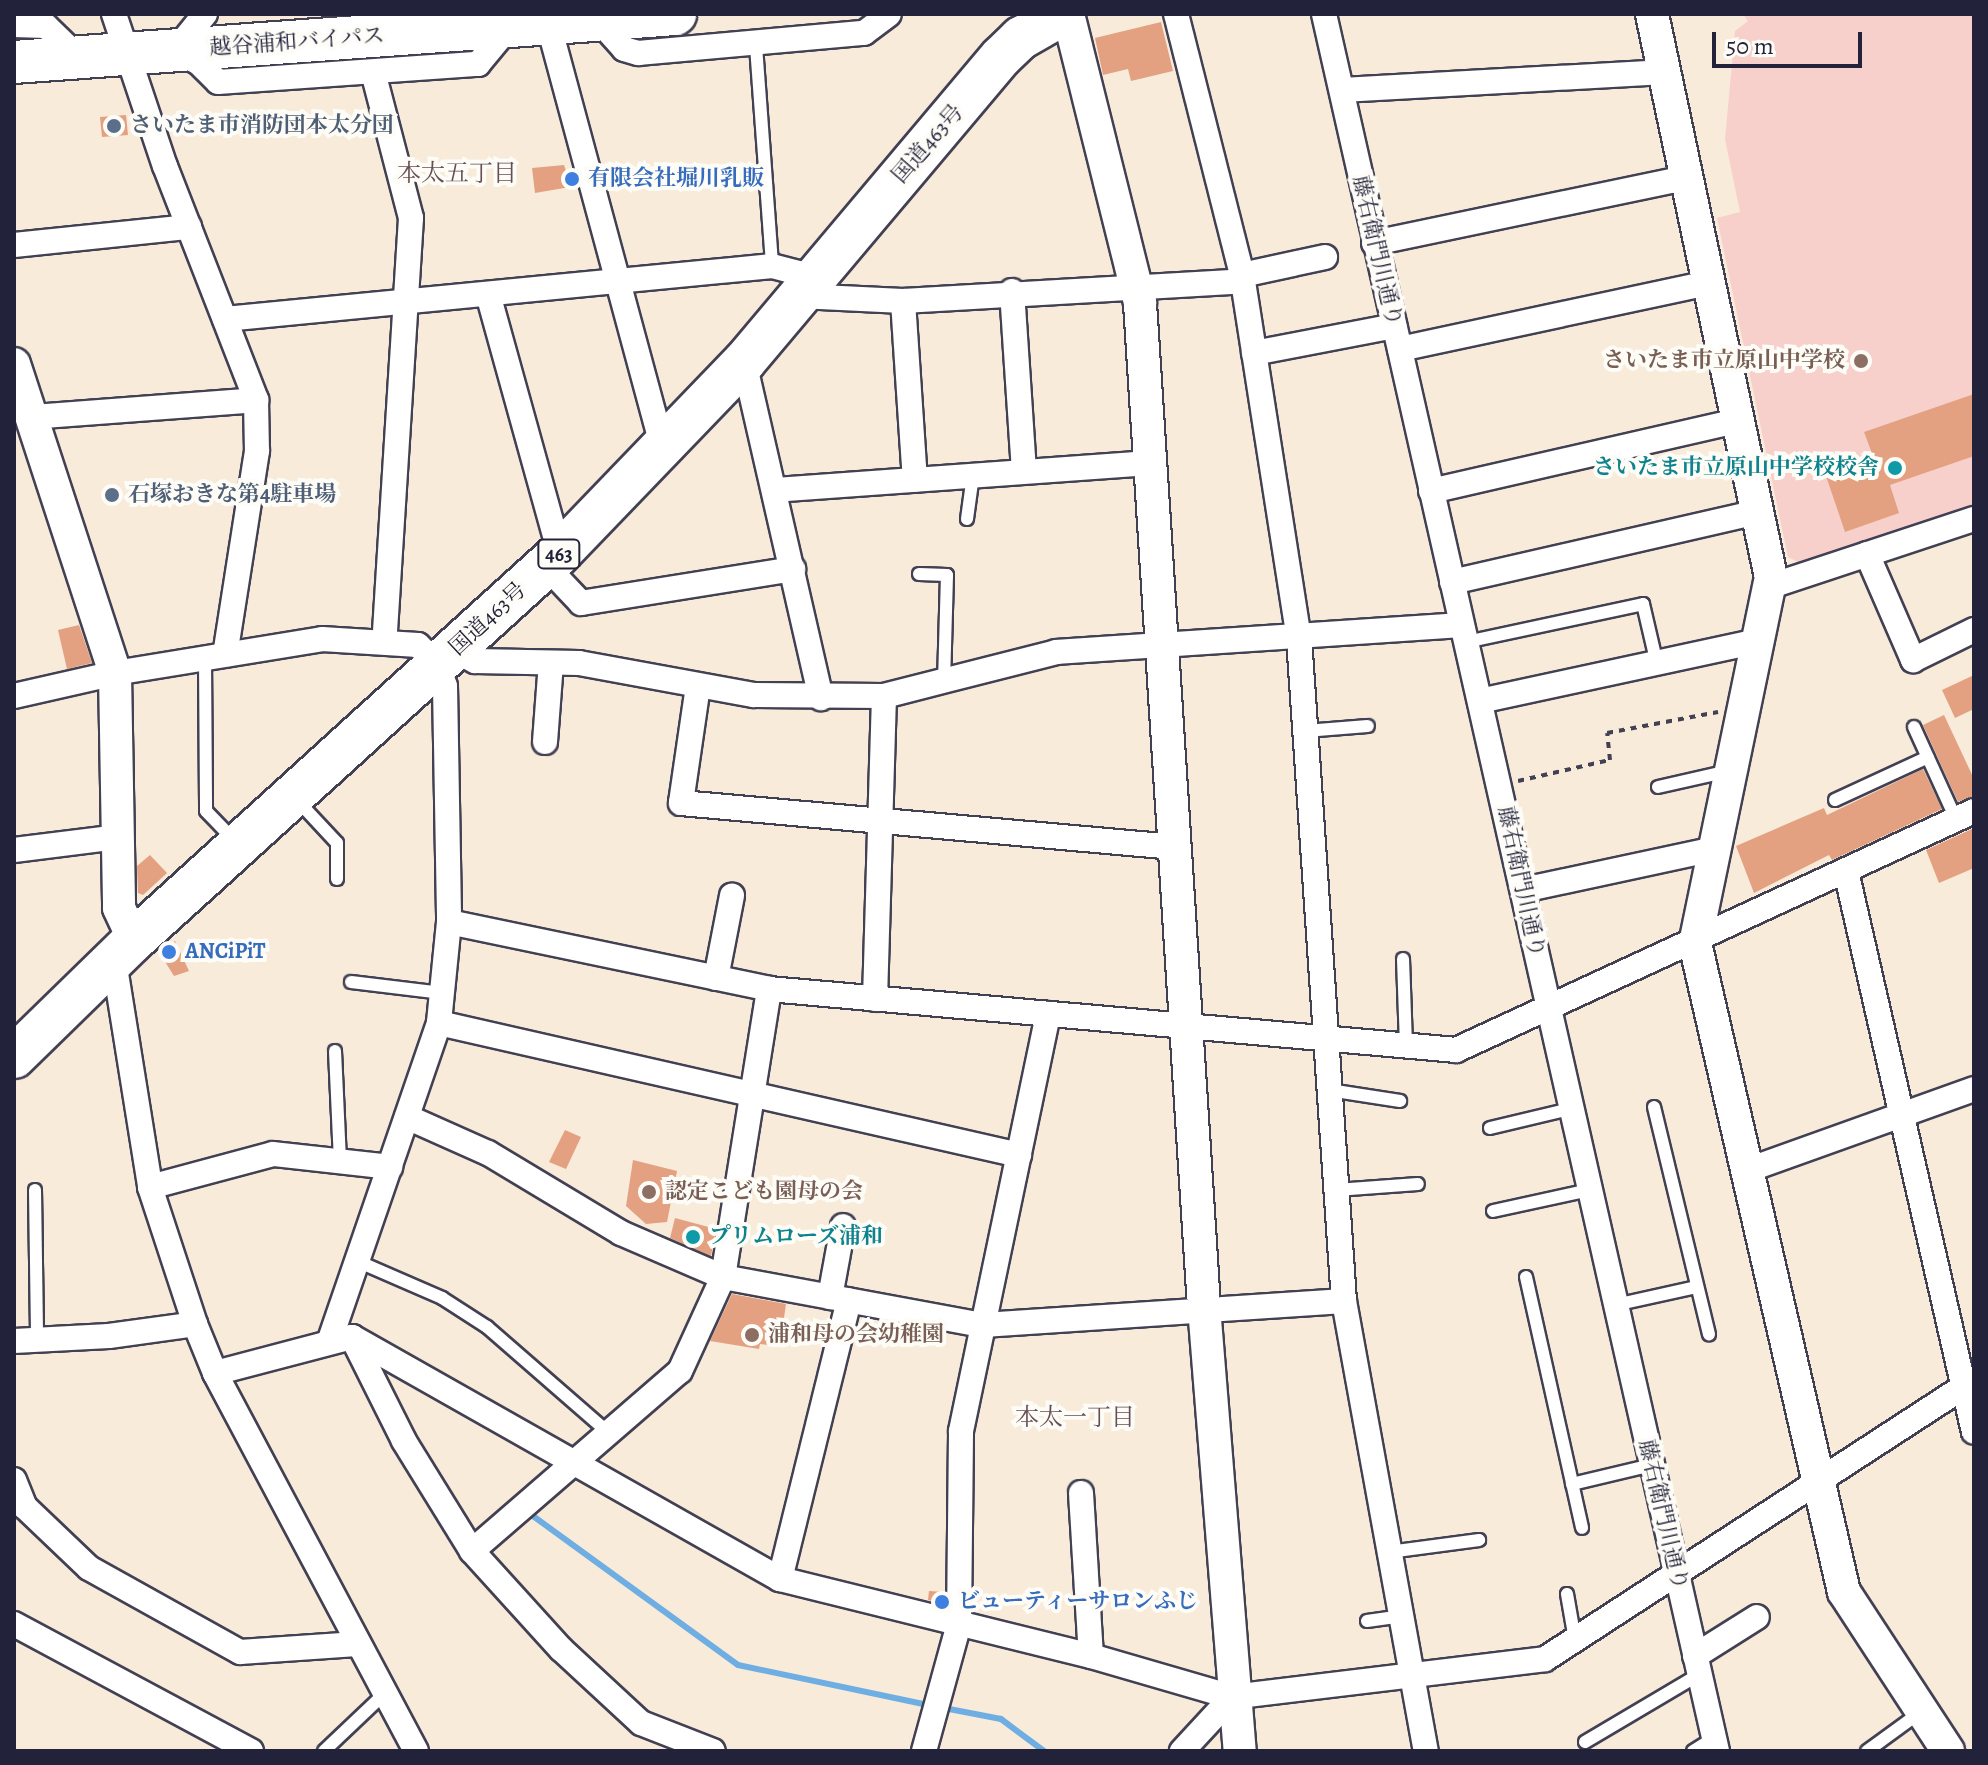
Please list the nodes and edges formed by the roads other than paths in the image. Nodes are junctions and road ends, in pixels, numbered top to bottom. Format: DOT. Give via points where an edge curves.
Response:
graph roads {
  1 [pos="114,14"];
  2 [pos="205,14"];
  3 [pos="675,14"];
  4 [pos="889,14"];
  5 [pos="1066,14"];
  6 [pos="1176,14"];
  7 [pos="1324,14"];
  8 [pos="1652,14"];
  9 [pos="544,21"];
  10 [pos="14,25"];
  11 [pos="756,46"];
  12 [pos="175,51"];
  13 [pos="130,55"];
  14 [pos="79,58"];
  15 [pos="14,62"];
  16 [pos="373,72"];
  17 [pos="1665,72"];
  18 [pos="1342,90"];
  19 [pos="1685,178"];
  20 [pos="189,227"];
  21 [pos="1374,243"];
  22 [pos="14,245"];
  23 [pos="1325,257"];
  24 [pos="1242,275"];
  25 [pos="795,279"];
  26 [pos="620,281"];
  27 [pos="1707,283"];
  28 [pos="1137,287"];
  29 [pos="1012,291"];
  30 [pos="488,294"];
  31 [pos="903,301"];
  32 [pos="405,302"];
  33 [pos="225,319"];
  34 [pos="1397,337"];
  35 [pos="1254,353"];
  36 [pos="744,362"];
  37 [pos="14,364"];
  38 [pos="256,400"];
  39 [pos="32,417"];
  40 [pos="1737,421"];
  41 [pos="663,449"];
  42 [pos="1148,463"];
  43 [pos="1024,471"];
  44 [pos="973,475"];
  45 [pos="915,480"];
  46 [pos="774,490"];
  47 [pos="1431,491"];
  48 [pos="1757,512"];
  49 [pos="967,519"];
  50 [pos="1974,519"];
  51 [pos="1867,554"];
  52 [pos="553,559"];
  53 [pos="793,569"];
  54 [pos="919,574"];
  55 [pos="1452,582"];
  56 [pos="1768,587"];
  57 [pos="1974,630"];
  58 [pos="1464,633"];
  59 [pos="1299,638"];
  60 [pos="1757,641"];
  61 [pos="384,642"];
  62 [pos="1159,646"];
  63 [pos="215,657"];
  64 [pos="446,657"];
  65 [pos="551,663"];
  66 [pos="1657,664"];
  67 [pos="115,673"];
  68 [pos="944,684"];
  69 [pos="698,686"];
  70 [pos="14,696"];
  71 [pos="884,696"];
  72 [pos="821,698"];
  73 [pos="1480,701"];
  74 [pos="1368,726"];
  75 [pos="1914,727"];
  76 [pos="1305,731"];
  77 [pos="545,742"];
  78 [pos="1928,757"];
  79 [pos="1731,770"];
  80 [pos="1658,787"];
  81 [pos="293,795"];
  82 [pos="1835,800"];
  83 [pos="1965,815"];
  84 [pos="880,821"];
  85 [pos="119,837"];
  86 [pos="238,845"];
  87 [pos="1175,847"];
  88 [pos="1714,849"];
  89 [pos="14,850"];
  90 [pos="1846,871"];
  91 [pos="337,879"];
  92 [pos="1523,890"];
  93 [pos="732,896"];
  94 [pos="449,922"];
  95 [pos="1695,943"];
  96 [pos="124,950"];
  97 [pos="1403,959"];
  98 [pos="716,978"];
  99 [pos="351,982"];
  100 [pos="769,989"];
  101 [pos="442,993"];
  102 [pos="875,999"];
  103 [pos="1548,1009"];
  104 [pos="1048,1014"];
  105 [pos="439,1023"];
  106 [pos="1187,1027"];
  107 [pos="1326,1038"];
  108 [pos="1406,1045"];
  109 [pos="335,1051"];
  110 [pos="14,1057"];
  111 [pos="1974,1089"];
  112 [pos="1329,1090"];
  113 [pos="752,1097"];
  114 [pos="1400,1101"];
  115 [pos="1654,1107"];
  116 [pos="1570,1109"];
  117 [pos="407,1117"];
  118 [pos="1900,1117"];
  119 [pos="1490,1128"];
  120 [pos="1019,1155"];
  121 [pos="340,1162"];
  122 [pos="390,1167"];
  123 [pos="1748,1170"];
  124 [pos="1418,1184"];
  125 [pos="150,1187"];
  126 [pos="35,1190"];
  127 [pos="1336,1190"];
  128 [pos="1589,1190"];
  129 [pos="1493,1211"];
  130 [pos="843,1226"];
  131 [pos="357,1261"];
  132 [pos="723,1277"];
  133 [pos="1526,1277"];
  134 [pos="1697,1287"];
  135 [pos="839,1299"];
  136 [pos="1344,1301"];
  137 [pos="1615,1305"];
  138 [pos="1204,1307"];
  139 [pos="195,1324"];
  140 [pos="983,1325"];
  141 [pos="1709,1334"];
  142 [pos="341,1339"];
  143 [pos="26,1340"];
  144 [pos="215,1373"];
  145 [pos="1968,1384"];
  146 [pos="608,1432"];
  147 [pos="1974,1432"];
  148 [pos="573,1463"];
  149 [pos="1652,1465"];
  150 [pos="14,1480"];
  151 [pos="1817,1482"];
  152 [pos="1572,1484"];
  153 [pos="1081,1493"];
  154 [pos="19,1518"];
  155 [pos="1582,1528"];
  156 [pos="1479,1540"];
  157 [pos="472,1551"];
  158 [pos="1389,1552"];
  159 [pos="1677,1576"];
  160 [pos="780,1579"];
  161 [pos="1567,1594"];
  162 [pos="1401,1616"];
  163 [pos="1757,1617"];
  164 [pos="1367,1621"];
  165 [pos="14,1624"];
  166 [pos="959,1624"];
  167 [pos="1575,1640"];
  168 [pos="357,1644"];
  169 [pos="1091,1656"];
  170 [pos="1698,1665"];
  171 [pos="1411,1675"];
  172 [pos="383,1695"];
  173 [pos="1232,1697"];
  174 [pos="1922,1711"];
  175 [pos="1585,1742"];
  176 [pos="1708,1747"];
  177 [pos="251,1751"];
  178 [pos="324,1751"];
  179 [pos="416,1751"];
  180 [pos="713,1751"];
  181 [pos="924,1751"];
  182 [pos="1182,1751"];
  183 [pos="1240,1751"];
  184 [pos="1426,1751"];
  185 [pos="1867,1751"];
  186 [pos="1948,1751"];
  1 -- 13 [label="street"];
  2 -- 12 [label="street"];
  3 -- 9 [label="highway, 越谷浦和バイパス"];
  4 -- 11 [label="street" via="864,33"];
  5 -- 25 [label="highway, 国道463号 / 463" via="1021,38 1001,57"];
  5 -- 28 [label="street"];
  6 -- 24 [label="street"];
  7 -- 18 [label="street, 藤右衛門川通り"];
  8 -- 17 [label="street"];
  9 -- 11 [label="street" via="630,53"];
  9 -- 12 [label="highway, 越谷浦和バイパス"];
  9 -- 16 [label="street" via="478,64"];
  9 -- 26 [label="street"];
  10 -- 14 [label="street" via="46,26"];
  11 -- 25 [label="lane"];
  12 -- 13 [label="highway, 越谷浦和バイパス"];
  12 -- 16 [label="street" via="198,62 218,82"];
  13 -- 14 [label="highway, 越谷浦和バイパス"];
  13 -- 20 [label="street"];
  14 -- 15 [label="highway, 越谷浦和バイパス"];
  16 -- 32 [label="street" via="411,218"];
  17 -- 18 [label="street"];
  17 -- 19 [label="street"];
  18 -- 21 [label="street, 藤右衛門川通り"];
  19 -- 21 [label="street"];
  19 -- 27 [label="street"];
  20 -- 22 [label="street"];
  20 -- 33 [label="street"];
  21 -- 34 [label="street, 藤右衛門川通り"];
  23 -- 24 [label="street"];
  24 -- 28 [label="street" via="1235,282"];
  24 -- 35 [label="street"];
  25 -- 26 [label="street"];
  25 -- 31 [label="street"];
  25 -- 36 [label="highway, 国道463号 / 463"];
  26 -- 30 [label="street"];
  26 -- 41 [label="street"];
  27 -- 34 [label="street"];
  27 -- 40 [label="street"];
  28 -- 29 [label="street"];
  28 -- 42 [label="street"];
  29 -- 31 [label="street"];
  29 -- 43 [label="street"];
  30 -- 32 [label="street"];
  30 -- 52 [label="street"];
  31 -- 45 [label="street"];
  32 -- 33 [label="street"];
  32 -- 61 [label="street"];
  33 -- 38 [label="street"];
  34 -- 35 [label="street"];
  34 -- 47 [label="street, 藤右衛門川通り"];
  35 -- 59 [label="street"];
  36 -- 41 [label="highway, 国道463号 / 463"];
  36 -- 46 [label="street"];
  37 -- 39 [label="street"];
  38 -- 39 [label="street"];
  38 -- 63 [label="street" via="257,451"];
  39 -- 67 [label="street"];
  40 -- 47 [label="street"];
  40 -- 48 [label="street"];
  41 -- 52 [label="highway, 国道463号 / 463"];
  42 -- 43 [label="street"];
  42 -- 62 [label="street"];
  43 -- 44 [label="street"];
  44 -- 45 [label="street"];
  44 -- 49 [label="lane"];
  45 -- 46 [label="street"];
  46 -- 53 [label="street"];
  47 -- 55 [label="street, 藤右衛門川通り"];
  48 -- 55 [label="street"];
  48 -- 56 [label="street"];
  50 -- 51 [label="street"];
  51 -- 56 [label="street"];
  51 -- 57 [label="street" via="1913,660"];
  52 -- 53 [label="street" via="581,603"];
  52 -- 64 [label="highway, 国道463号 / 463"];
  53 -- 72 [label="street"];
  54 -- 68 [label="lane" via="947,575"];
  55 -- 58 [label="street, 藤右衛門川通り"];
  56 -- 60 [label="street"];
  58 -- 59 [label="street"];
  58 -- 66 [label="lane" via="1643,604"];
  58 -- 73 [label="street, 藤右衛門川通り"];
  59 -- 62 [label="street"];
  59 -- 76 [label="street"];
  60 -- 66 [label="street"];
  60 -- 79 [label="street"];
  61 -- 63 [label="street" via="322,639"];
  61 -- 64 [label="street" via="418,645"];
  62 -- 68 [label="street" via="1056,652"];
  62 -- 87 [label="street"];
  63 -- 67 [label="street"];
  63 -- 86 [label="lane" via="206,811"];
  64 -- 65 [label="street"];
  64 -- 81 [label="highway, 国道463号 / 463"];
  64 -- 94 [label="street"];
  65 -- 69 [label="street" via="579,663"];
  65 -- 77 [label="street"];
  66 -- 73 [label="street"];
  67 -- 70 [label="street"];
  67 -- 85 [label="street"];
  68 -- 71 [label="street"];
  69 -- 72 [label="street"];
  69 -- 84 [label="street" via="681,803"];
  71 -- 72 [label="street"];
  71 -- 84 [label="street"];
  73 -- 92 [label="street, 藤右衛門川通り"];
  74 -- 76 [label="lane"];
  75 -- 78 [label="lane"];
  76 -- 107 [label="street"];
  78 -- 82 [label="lane"];
  78 -- 83 [label="lane"];
  79 -- 80 [label="lane"];
  79 -- 88 [label="street"];
  81 -- 86 [label="highway, 国道463号 / 463"];
  81 -- 91 [label="lane" via="337,843"];
  83 -- 90 [label="street"];
  84 -- 87 [label="street"];
  84 -- 102 [label="street"];
  85 -- 89 [label="street"];
  85 -- 96 [label="street"];
  86 -- 96 [label="highway, 国道463号 / 463"];
  87 -- 106 [label="street"];
  88 -- 92 [label="street"];
  88 -- 95 [label="street"];
  90 -- 95 [label="street"];
  90 -- 118 [label="street"];
  92 -- 103 [label="street, 藤右衛門川通り"];
  93 -- 98 [label="street"];
  94 -- 98 [label="street"];
  94 -- 101 [label="street"];
  95 -- 103 [label="street"];
  95 -- 123 [label="street"];
  96 -- 110 [label="highway, 国道463号 / 463"];
  96 -- 125 [label="street"];
  97 -- 108 [label="lane"];
  98 -- 100 [label="street"];
  99 -- 101 [label="lane"];
  100 -- 102 [label="street"];
  100 -- 113 [label="street"];
  101 -- 105 [label="street"];
  102 -- 104 [label="street"];
  103 -- 108 [label="street" via="1456,1050"];
  103 -- 116 [label="street, 藤右衛門川通り"];
  104 -- 106 [label="street"];
  104 -- 120 [label="street"];
  105 -- 113 [label="street"];
  105 -- 117 [label="street"];
  106 -- 107 [label="street"];
  106 -- 138 [label="street"];
  107 -- 108 [label="street"];
  107 -- 112 [label="street"];
  109 -- 121 [label="lane"];
  111 -- 118 [label="street"];
  112 -- 114 [label="lane"];
  112 -- 127 [label="street"];
  113 -- 120 [label="street"];
  113 -- 132 [label="street"];
  115 -- 134 [label="lane"];
  116 -- 119 [label="lane"];
  116 -- 128 [label="street, 藤右衛門川通り"];
  117 -- 122 [label="street"];
  117 -- 132 [label="street" via="488,1153 621,1233"];
  118 -- 123 [label="street"];
  118 -- 145 [label="street"];
  120 -- 140 [label="street"];
  121 -- 122 [label="street"];
  121 -- 125 [label="street" via="273,1154"];
  122 -- 131 [label="street"];
  123 -- 151 [label="street"];
  124 -- 127 [label="lane"];
  125 -- 139 [label="street"];
  126 -- 143 [label="lane"];
  127 -- 136 [label="street"];
  128 -- 129 [label="lane"];
  128 -- 137 [label="street, 藤右衛門川通り"];
  130 -- 135 [label="street"];
  131 -- 142 [label="street"];
  131 -- 146 [label="lane" via="442,1298 487,1327"];
  132 -- 135 [label="street"];
  132 -- 146 [label="street" via="680,1371"];
  133 -- 152 [label="lane"];
  134 -- 137 [label="lane"];
  134 -- 141 [label="lane"];
  135 -- 140 [label="street"];
  135 -- 160 [label="street"];
  136 -- 138 [label="street"];
  136 -- 158 [label="street"];
  137 -- 149 [label="street, 藤右衛門川通り"];
  138 -- 140 [label="street"];
  138 -- 173 [label="street"];
  139 -- 143 [label="street"];
  139 -- 144 [label="street"];
  140 -- 166 [label="street" via="961,1431"];
  142 -- 144 [label="street"];
  142 -- 148 [label="street"];
  142 -- 157 [label="street"];
  144 -- 168 [label="street"];
  145 -- 147 [label="street"];
  145 -- 151 [label="street"];
  146 -- 148 [label="street"];
  148 -- 157 [label="street"];
  148 -- 160 [label="street"];
  149 -- 152 [label="lane"];
  149 -- 159 [label="street, 藤右衛門川通り"];
  150 -- 154 [label="street"];
  151 -- 159 [label="street"];
  151 -- 174 [label="street" via="1844,1592"];
  152 -- 155 [label="lane"];
  153 -- 169 [label="street"];
  154 -- 168 [label="street" via="89,1568 240,1652"];
  156 -- 158 [label="lane"];
  157 -- 180 [label="street" via="561,1649 641,1723"];
  158 -- 162 [label="street"];
  159 -- 167 [label="street"];
  159 -- 170 [label="street, 藤右衛門川通り"];
  160 -- 166 [label="street"];
  161 -- 167 [label="lane"];
  162 -- 164 [label="lane"];
  162 -- 171 [label="street"];
  163 -- 170 [label="street"];
  165 -- 177 [label="street"];
  166 -- 169 [label="street"];
  166 -- 181 [label="street"];
  167 -- 171 [label="street" via="1545,1659"];
  168 -- 172 [label="street"];
  169 -- 173 [label="street"];
  170 -- 175 [label="lane"];
  170 -- 176 [label="street, 藤右衛門川通り"];
  171 -- 173 [label="street"];
  171 -- 184 [label="street"];
  172 -- 178 [label="lane"];
  172 -- 179 [label="street"];
  173 -- 182 [label="street"];
  173 -- 183 [label="street"];
  174 -- 185 [label="lane"];
  174 -- 186 [label="street"];
}
